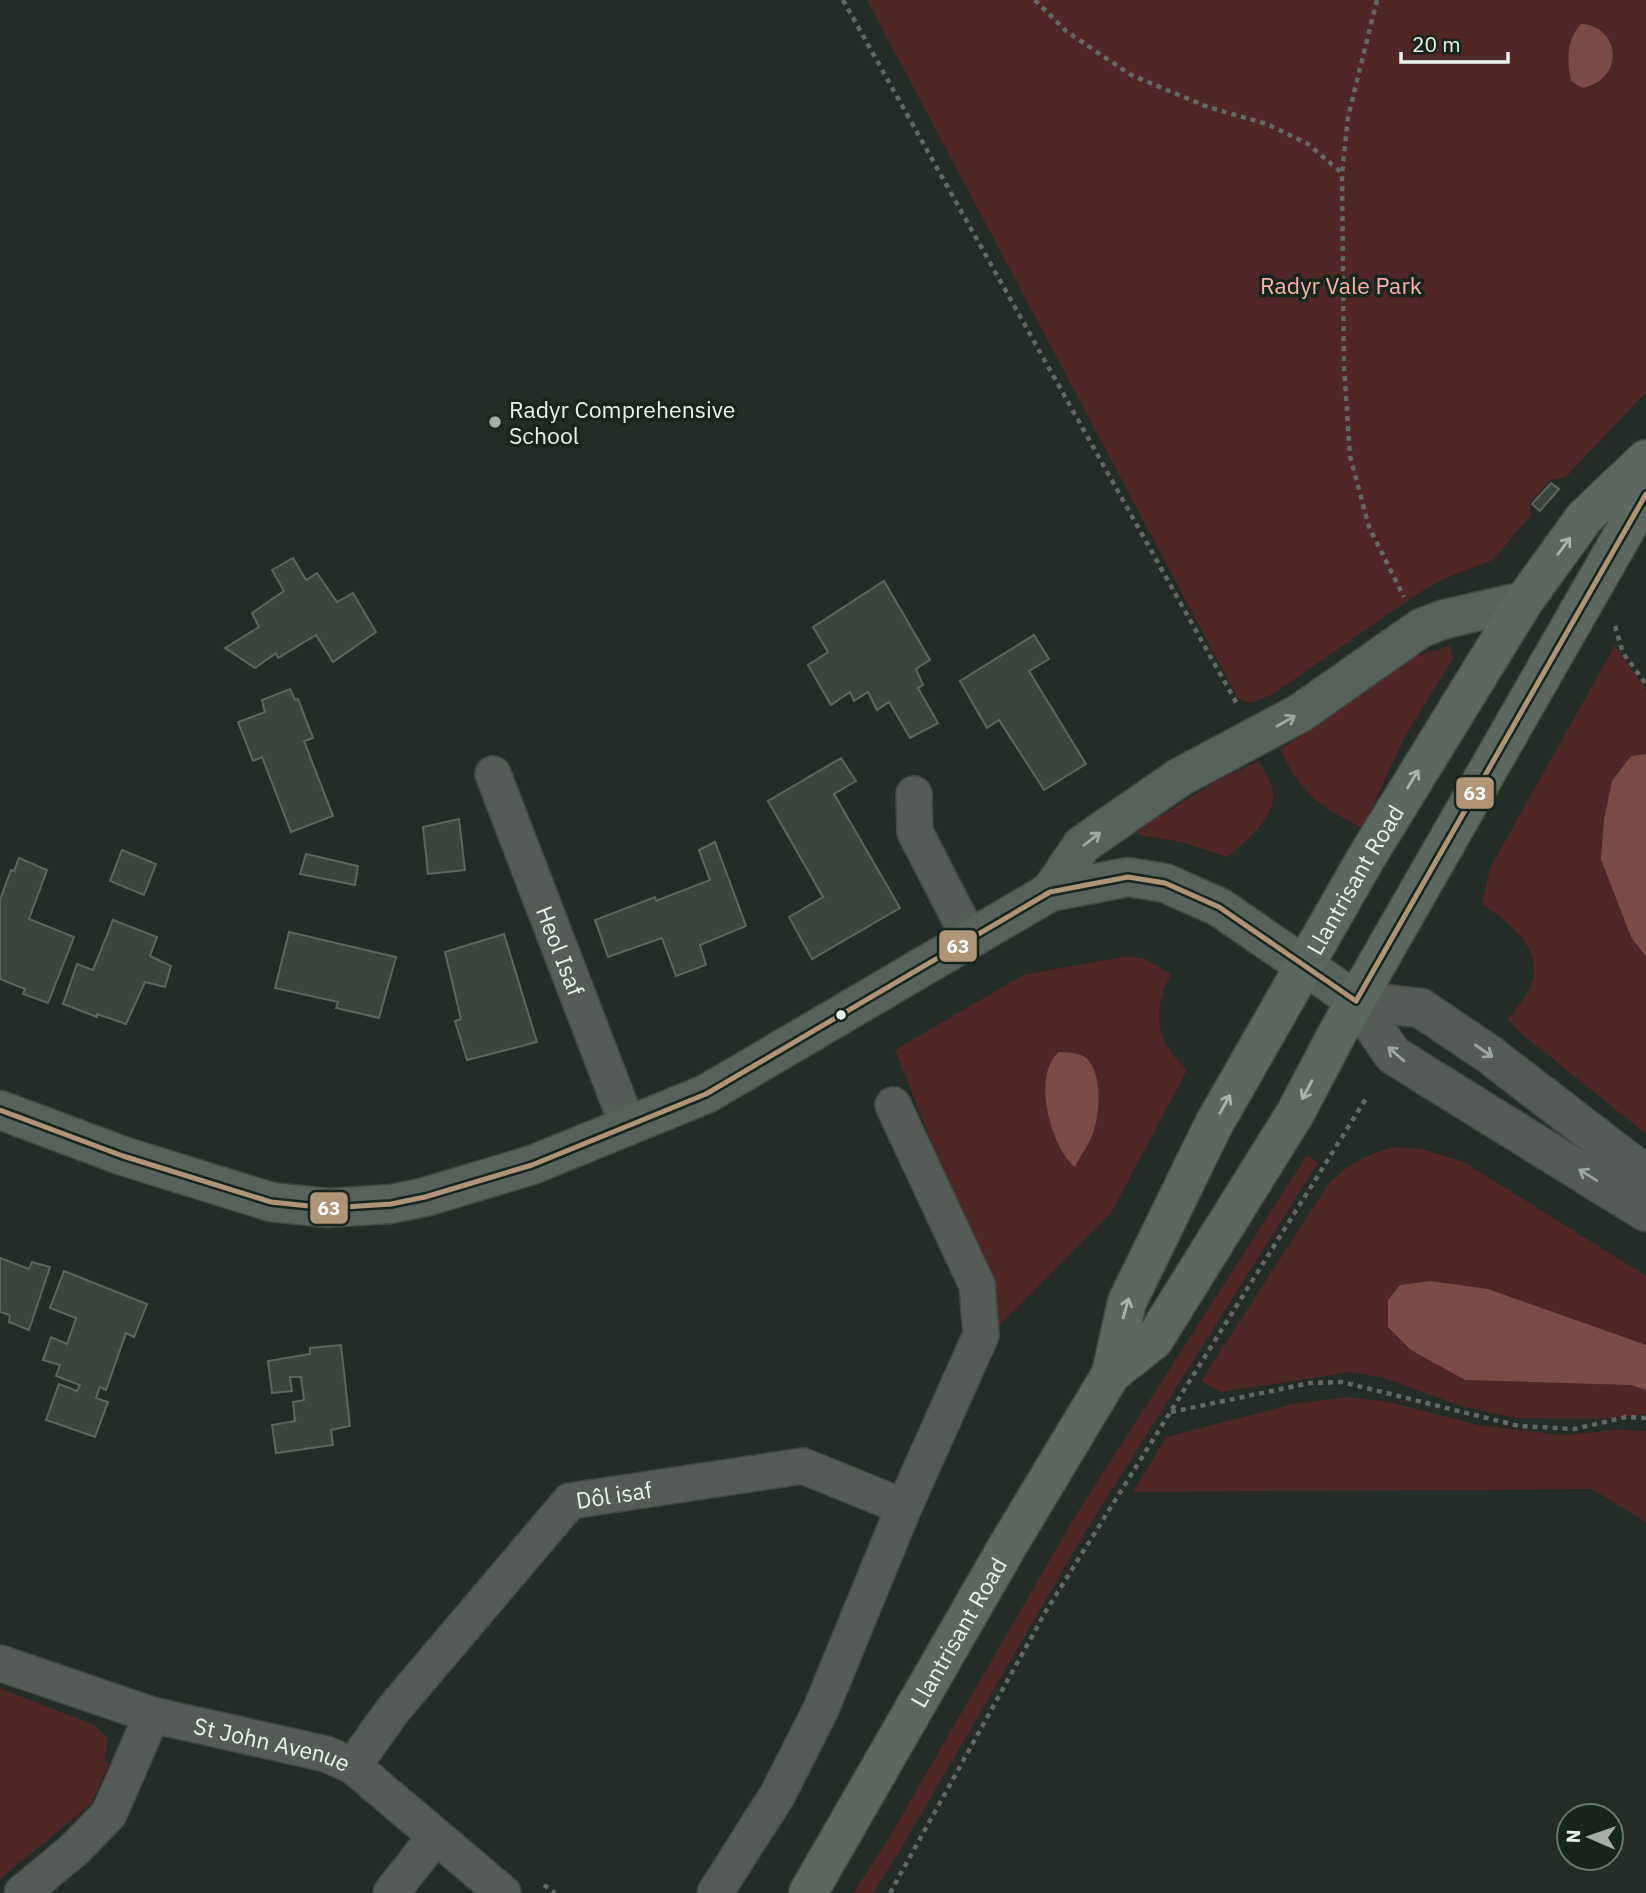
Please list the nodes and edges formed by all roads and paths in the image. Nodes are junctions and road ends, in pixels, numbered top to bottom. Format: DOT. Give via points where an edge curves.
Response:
graph roads {
  1 [pos="844,0"];
  2 [pos="1035,0"];
  3 [pos="1377,0"];
  4 [pos="1342,173"];
  5 [pos="1646,459"];
  6 [pos="1646,494"];
  7 [pos="1524,601"];
  8 [pos="1410,609"];
  9 [pos="1615,626"];
  10 [pos="1646,684"];
  11 [pos="1241,711"];
  12 [pos="493,774"];
  13 [pos="914,794"];
  14 [pos="1050,892"];
  15 [pos="969,937"];
  16 [pos="1305,965"];
  17 [pos="1356,1001"];
  18 [pos="1367,1097"];
  19 [pos="893,1105"];
  20 [pos="0,1110"];
  21 [pos="628,1126"];
  22 [pos="1646,1175"];
  23 [pos="1646,1212"];
  24 [pos="1111,1374"];
  25 [pos="1170,1412"];
  26 [pos="1646,1418"];
  27 [pos="904,1507"];
  28 [pos="0,1662"];
  29 [pos="152,1715"];
  30 [pos="353,1766"];
  31 [pos="435,1837"];
  32 [pos="544,1885"];
  33 [pos="22,1893"];
  34 [pos="391,1893"];
  35 [pos="503,1893"];
  36 [pos="555,1893"];
  37 [pos="715,1893"];
  38 [pos="808,1893"];
  39 [pos="890,1893"];
  1 -- 11 [label="path"];
  2 -- 4 [label="path" via="1066,31 1132,75 1208,107 1267,124 1308,144"];
  3 -- 4 [label="path" via="1351,104"];
  4 -- 8 [label="path" via="1341,276 1350,456 1369,527"];
  7 -- 5 [label="main road, Llantrisant Road, one-way" via="1584,518"];
  6 -- 17 [label="main road, Llantrisant Road"];
  14 -- 7 [label="main road, one-way" via="1083,845 1132,810 1180,777 1300,713 1421,628"];
  16 -- 7 [label="main road, Llantrisant Road, one-way" via="1462,697"];
  9 -- 10 [label="path" via="1623,653"];
  12 -- 21 [label="street, Heol Isaf"];
  13 -- 15 [label="street" via="915,832"];
  14 -- 15 [label="main road"];
  14 -- 16 [label="main road" via="1128,877 1165,883 1219,907"];
  15 -- 21 [label="main road" via="717,1087"];
  16 -- 17 [label="main road"];
  24 -- 16 [label="main road, Llantrisant Road, one-way" via="1127,1302 1214,1124"];
  17 -- 22 [label="street, one-way" via="1421,1008 1511,1070"];
  23 -- 17 [label="street, one-way" via="1393,1055"];
  17 -- 24 [label="main road, Llantrisant Road, one-way" via="1296,1112 1154,1340"];
  18 -- 25 [label="path"];
  19 -- 27 [label="street" via="977,1285 981,1335"];
  20 -- 21 [label="main road" via="234,1192 271,1202 328,1208 391,1204 475,1184"];
  24 -- 38 [label="main road, Llantrisant Road"];
  25 -- 26 [label="path" via="1310,1383 1342,1382 1519,1426 1574,1429 1626,1417"];
  25 -- 39 [label="path" via="1045,1611"];
  27 -- 30 [label="street, Dôl isaf" via="803,1466 570,1502 393,1710"];
  27 -- 37 [label="street" via="821,1709 778,1794"];
  28 -- 29 [label="street, St John Avenue"];
  29 -- 30 [label="street, St John Avenue" via="326,1754"];
  29 -- 33 [label="street" via="109,1814"];
  30 -- 31 [label="street, St John Avenue"];
  31 -- 34 [label="street"];
  31 -- 35 [label="street, St John Avenue"];
  32 -- 36 [label="path"];
}
